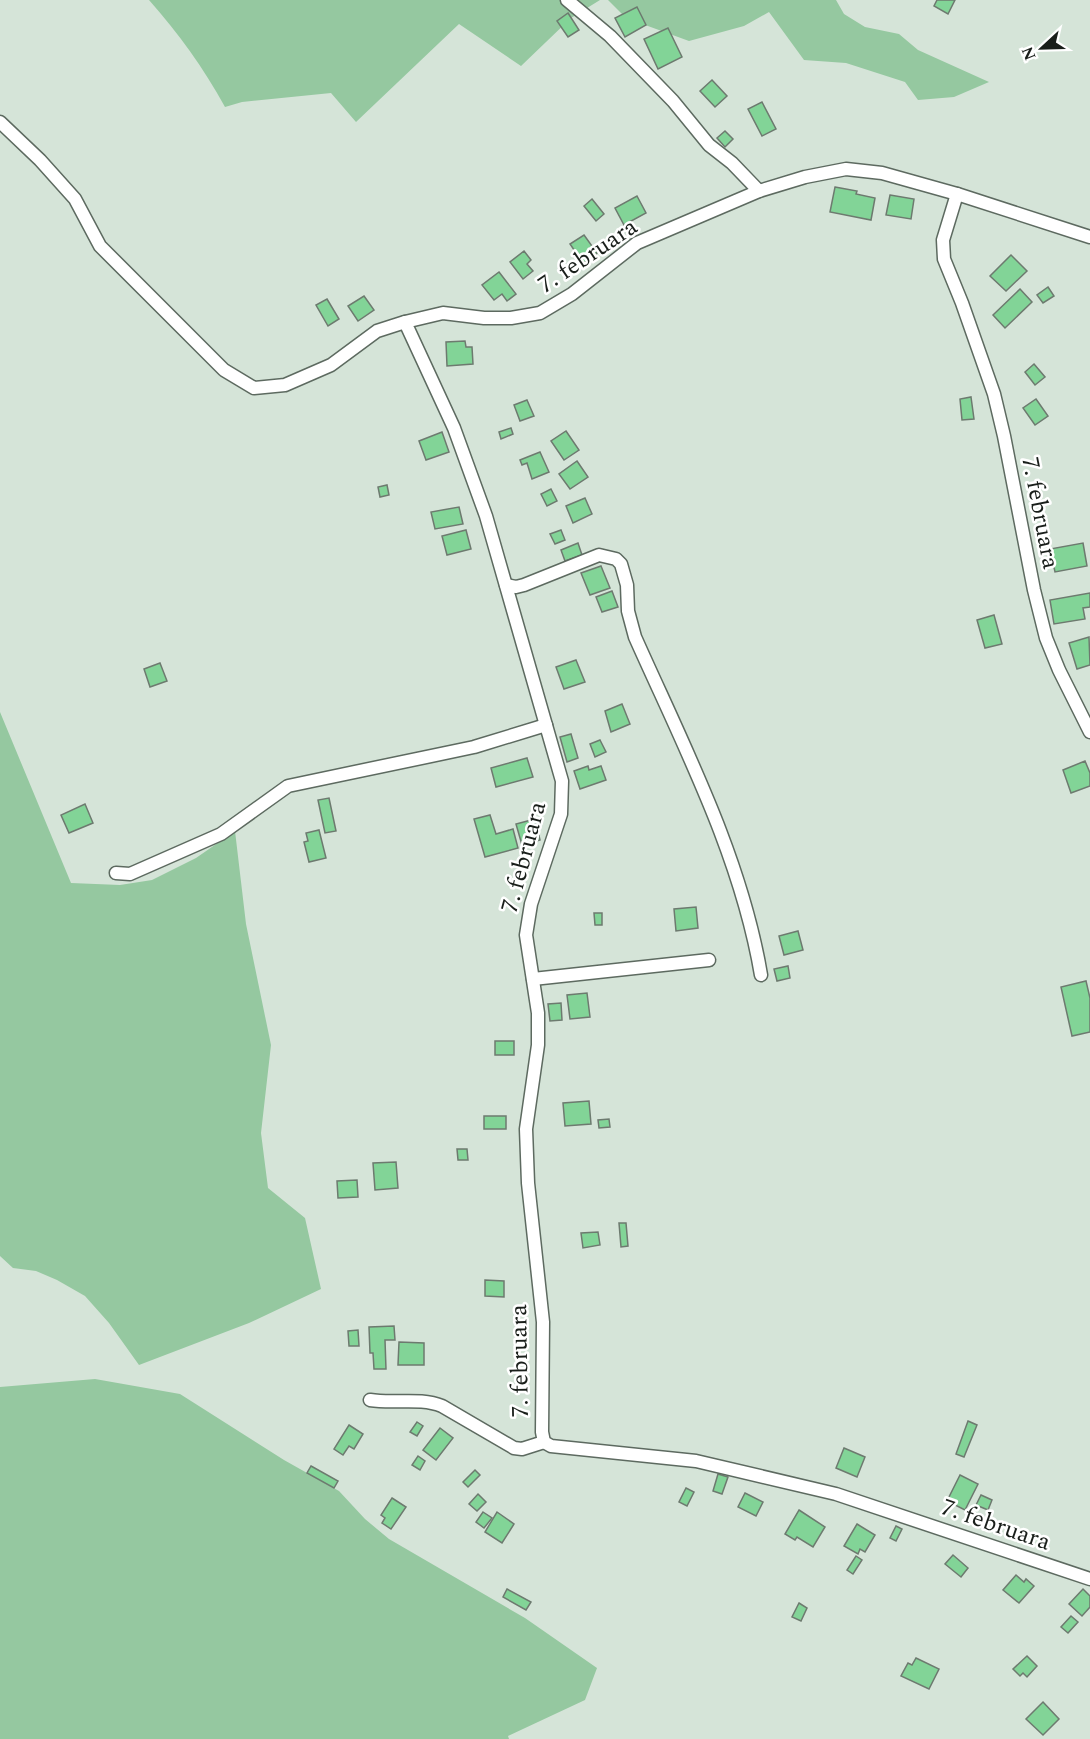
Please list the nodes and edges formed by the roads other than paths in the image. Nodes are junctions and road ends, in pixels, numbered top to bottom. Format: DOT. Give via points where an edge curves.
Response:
graph roads {
  1 [pos="567,0"];
  2 [pos="0,122"];
  3 [pos="759,191"];
  4 [pos="957,194"];
  5 [pos="1090,237"];
  6 [pos="405,322"];
  7 [pos="506,585"];
  8 [pos="546,725"];
  9 [pos="1090,732"];
  10 [pos="116,873"];
  11 [pos="709,960"];
  12 [pos="761,975"];
  13 [pos="533,979"];
  14 [pos="370,1400"];
  15 [pos="544,1442"];
  16 [pos="1090,1579"];
  1 -- 3 [label="street" via="610,36 709,145"];
  2 -- 6 [label="street" via="75,200 100,246 224,370 254,388 285,385 331,365 377,331"];
  3 -- 4 [label="street, 7. februara" via="846,169 882,173"];
  3 -- 6 [label="street, 7. februara" via="638,243 572,294 540,313 512,318 443,313"];
  4 -- 5 [label="street, 7. februara"];
  4 -- 9 [label="street, 7. februara" via="943,240 944,260 994,394 1046,638"];
  6 -- 7 [label="street, 7. februara" via="454,429"];
  7 -- 8 [label="street, 7. februara"];
  7 -- 12 [label="street" via="524,585 599,555 621,564 635,637 718,823 749,914"];
  8 -- 10 [label="street" via="474,747 288,786 210,839 130,874"];
  8 -- 13 [label="street, 7. februara" via="562,781 562,799 561,814 528,919 526,935"];
  11 -- 13 [label="street"];
  13 -- 15 [label="street, 7. februara" via="538,1045 526,1129 543,1322"];
  14 -- 15 [label="street" via="430,1401 514,1448"];
  15 -- 16 [label="street, 7. februara" via="551,1446 696,1461 836,1494"];
}
